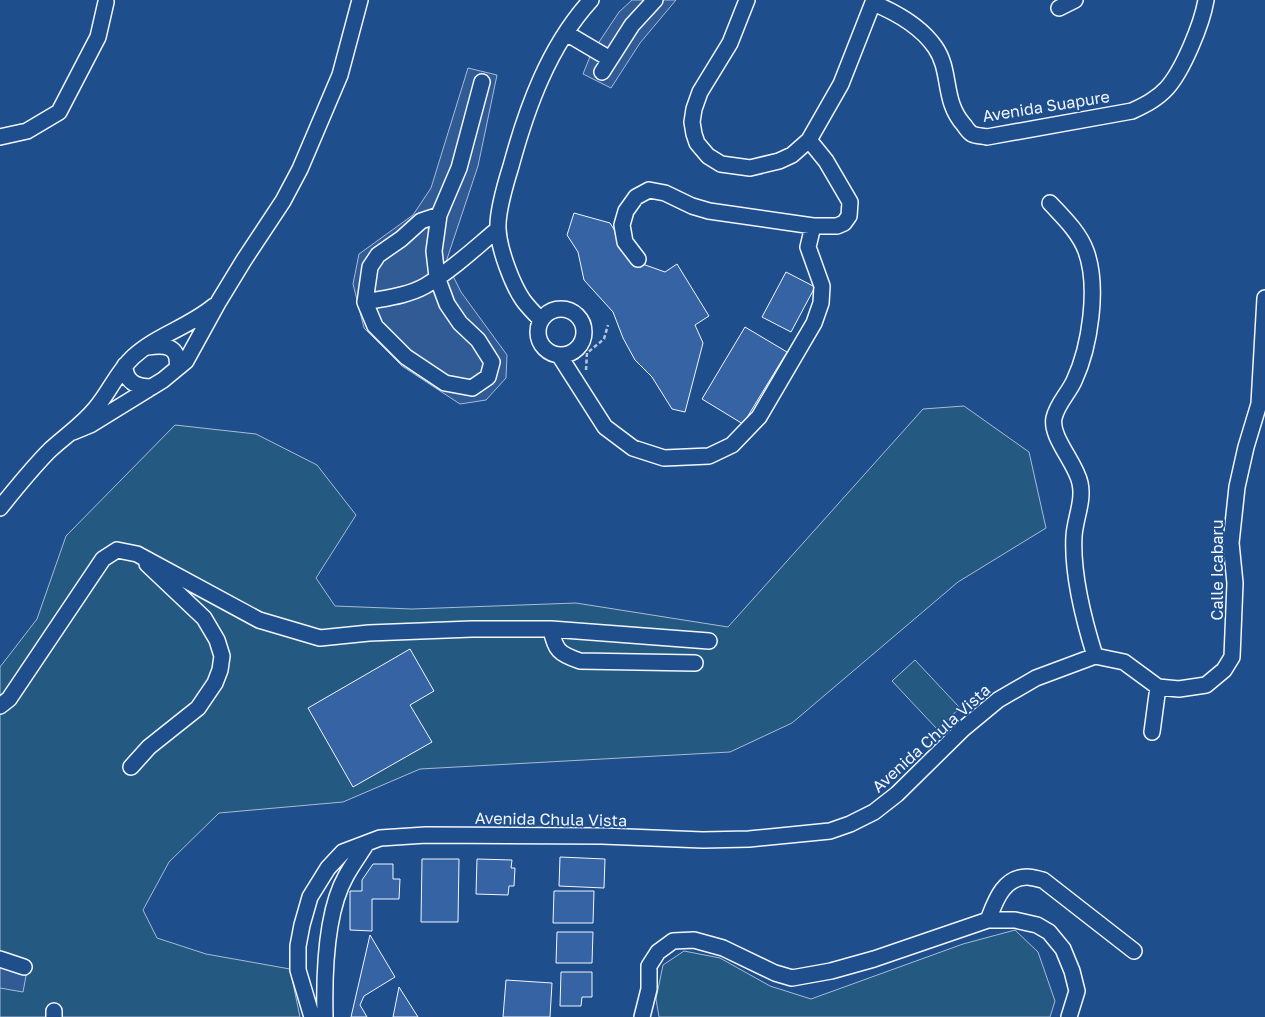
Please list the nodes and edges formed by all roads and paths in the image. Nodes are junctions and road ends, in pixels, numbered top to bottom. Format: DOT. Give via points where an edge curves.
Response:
graph roads {
  1 [pos="360,0"];
  2 [pos="591,0"];
  3 [pos="655,0"];
  4 [pos="748,0"];
  5 [pos="1075,0"];
  6 [pos="1206,0"];
  7 [pos="874,1"];
  8 [pos="106,2"];
  9 [pos="1059,8"];
  10 [pos="566,33"];
  11 [pos="610,59"];
  12 [pos="602,72"];
  13 [pos="482,82"];
  14 [pos="0,137"];
  15 [pos="809,140"];
  16 [pos="1050,203"];
  17 [pos="440,215"];
  18 [pos="813,226"];
  19 [pos="498,229"];
  20 [pos="638,259"];
  21 [pos="437,277"];
  22 [pos="1265,298"];
  23 [pos="219,301"];
  24 [pos="365,302"];
  25 [pos="541,320"];
  26 [pos="608,325"];
  27 [pos="145,347"];
  28 [pos="559,355"];
  29 [pos="125,365"];
  30 [pos="177,368"];
  31 [pos="152,387"];
  32 [pos="584,394"];
  33 [pos="73,432"];
  34 [pos="0,508"];
  35 [pos="137,554"];
  36 [pos="551,629"];
  37 [pos="709,641"];
  38 [pos="1095,656"];
  39 [pos="695,663"];
  40 [pos="1158,687"];
  41 [pos="0,706"];
  42 [pos="1152,732"];
  43 [pos="130,767"];
  44 [pos="367,843"];
  45 [pos="988,920"];
  46 [pos="1134,951"];
  47 [pos="0,959"];
  48 [pos="24,967"];
  49 [pos="312,1017"];
  50 [pos="325,1017"];
  51 [pos="642,1017"];
  52 [pos="1069,1017"];
  1 -- 23 [label="street" via="340,75 300,169 284,201"];
  2 -- 10 [label="street"];
  3 -- 11 [label="street" via="632,26"];
  4 -- 15 [label="street" via="730,42 700,92 692,122 697,144 721,164 750,168 792,155"];
  5 -- 9 [label="street"];
  6 -- 7 [label="street, Avenida Suapure" via="1197,30 1168,87 1144,106 1132,111 987,137 972,134 959,120 951,105 944,67 936,48 922,33"];
  7 -- 15 [label="street" via="841,84"];
  8 -- 14 [label="street" via="98,37 59,112 27,131"];
  10 -- 11 [label="street"];
  10 -- 19 [label="street" via="539,83 518,139"];
  11 -- 12 [label="street"];
  13 -- 17 [label="street" via="459,168"];
  15 -- 18 [label="street" via="826,161 850,202 849,216 844,222 836,226"];
  16 -- 38 [label="street" via="1073,228 1086,250 1091,276 1088,338 1074,382 1053,419 1056,436 1073,463 1081,484 1074,536 1076,564 1085,624"];
  17 -- 21 [label="street" via="434,251"];
  17 -- 24 [label="street" via="421,221 378,255 370,266"];
  18 -- 20 [label="street" via="709,211 649,190 636,197 626,211 622,225 625,242"];
  18 -- 32 [label="street" via="808,247 822,286 821,303 814,323 758,417 732,445 708,456 664,458 633,448 605,427"];
  19 -- 21 [label="street"];
  19 -- 25 [label="street" via="506,263 523,300"];
  21 -- 24 [label="street" via="409,292"];
  21 -- 24 [label="street" via="447,304 492,362 488,377 472,388 445,383 406,357 375,326"];
  22 -- 40 [label="street, Calle Icabaru" via="1259,404 1237,487 1231,543 1235,583 1232,656 1224,670 1206,685 1179,689"];
  23 -- 27 [label="street" via="202,316"];
  23 -- 30 [label="street" via="186,361"];
  25 -- 28 [label="street" via="538,328 542,345"];
  25 -- 28 [label="street" via="546,314 562,308 574,312 582,320 585,334 582,343 571,353"];
  26 -- 32 [label="path" via="604,339 587,354"];
  27 -- 29 [label="street"];
  27 -- 30 [label="street" via="173,350"];
  28 -- 32 [label="street"];
  29 -- 31 [label="street" via="131,383"];
  29 -- 33 [label="street" via="96,408"];
  30 -- 31 [label="street"];
  31 -- 33 [label="street"];
  33 -- 34 [label="street" via="51,449"];
  35 -- 36 [label="street" via="259,620 320,638 462,629"];
  35 -- 41 [label="street" via="116,550 103,559 8,699"];
  35 -- 43 [label="street" via="204,618 222,656 215,683 198,708 149,747"];
  36 -- 37 [label="street"];
  36 -- 39 [label="street" via="556,648 565,656 580,661"];
  38 -- 40 [label="street" via="1124,662"];
  38 -- 44 [label="street, Avenida Chula Vista" via="1036,678 998,700 874,812 830,831 704,840 426,835 380,838"];
  40 -- 42 [label="street"];
  44 -- 49 [label="street, Avenida Chula Vista" via="343,852 328,868 310,897 298,946 298,970"];
  44 -- 50 [label="street" via="345,876 335,902 326,970"];
  45 -- 46 [label="street" via="1001,891 1012,881 1034,878 1043,880"];
  45 -- 51 [label="street" via="874,959 792,978 723,948 694,940 673,941 658,952 650,966 649,989"];
  45 -- 52 [label="street" via="1015,920 1037,925 1049,932 1063,949 1077,991"];
  47 -- 48 [label="street"];
}
